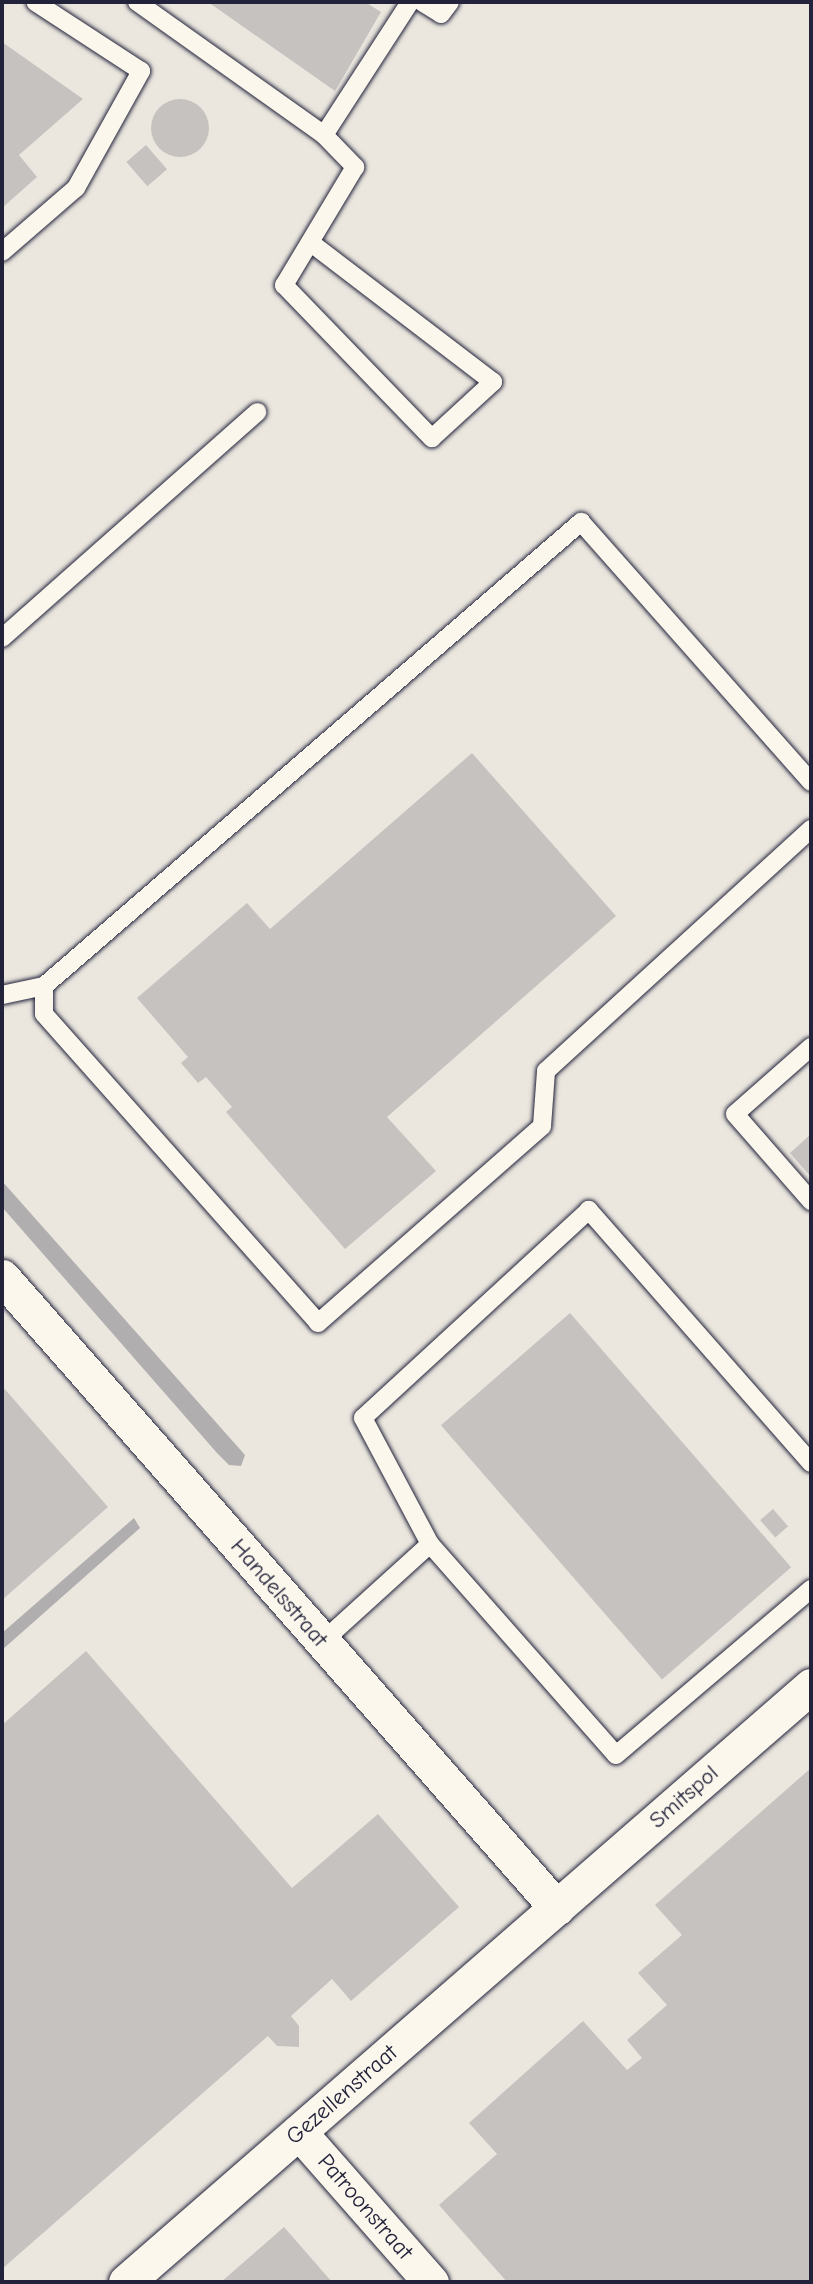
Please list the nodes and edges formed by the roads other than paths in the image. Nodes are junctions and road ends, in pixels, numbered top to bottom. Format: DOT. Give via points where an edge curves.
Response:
graph roads {
  1 [pos="35,2"];
  2 [pos="137,2"];
  3 [pos="410,2"];
  4 [pos="422,2"];
  5 [pos="450,2"];
  6 [pos="324,135"];
  7 [pos="310,242"];
  8 [pos="2,253"];
  9 [pos="257,412"];
  10 [pos="2,638"];
  11 [pos="811,782"];
  12 [pos="811,829"];
  13 [pos="44,986"];
  14 [pos="2,995"];
  15 [pos="811,1047"];
  16 [pos="811,1201"];
  17 [pos="2,1277"];
  18 [pos="811,1463"];
  19 [pos="430,1544"];
  20 [pos="811,1588"];
  21 [pos="322,1642"];
  22 [pos="811,1685"];
  23 [pos="557,1908"];
  24 [pos="299,2132"];
  25 [pos="127,2282"];
  26 [pos="430,2282"];
  1 -- 8 [label="lane" via="141,71 76,188"];
  2 -- 6 [label="lane"];
  3 -- 6 [label="lane"];
  4 -- 5 [label="lane" via="441,14"];
  6 -- 7 [label="lane" via="355,167"];
  7 -- 7 [label="lane" via="284,285 432,438 493,382"];
  9 -- 10 [label="lane"];
  11 -- 13 [label="lane" via="581,522"];
  12 -- 13 [label="lane" via="546,1071 542,1126 318,1323 44,1014"];
  13 -- 14 [label="lane"];
  15 -- 16 [label="lane" via="735,1114"];
  17 -- 21 [label="street, Handelsstraat"];
  18 -- 19 [label="lane" via="589,1210 363,1418"];
  19 -- 20 [label="lane" via="616,1755"];
  19 -- 21 [label="lane"];
  21 -- 23 [label="street, Handelsstraat"];
  22 -- 23 [label="street, Smitspol"];
  23 -- 24 [label="street, Gezellenstraat"];
  24 -- 25 [label="street, Gezellenstraat"];
  24 -- 26 [label="street, Patroonstraat"];
}
